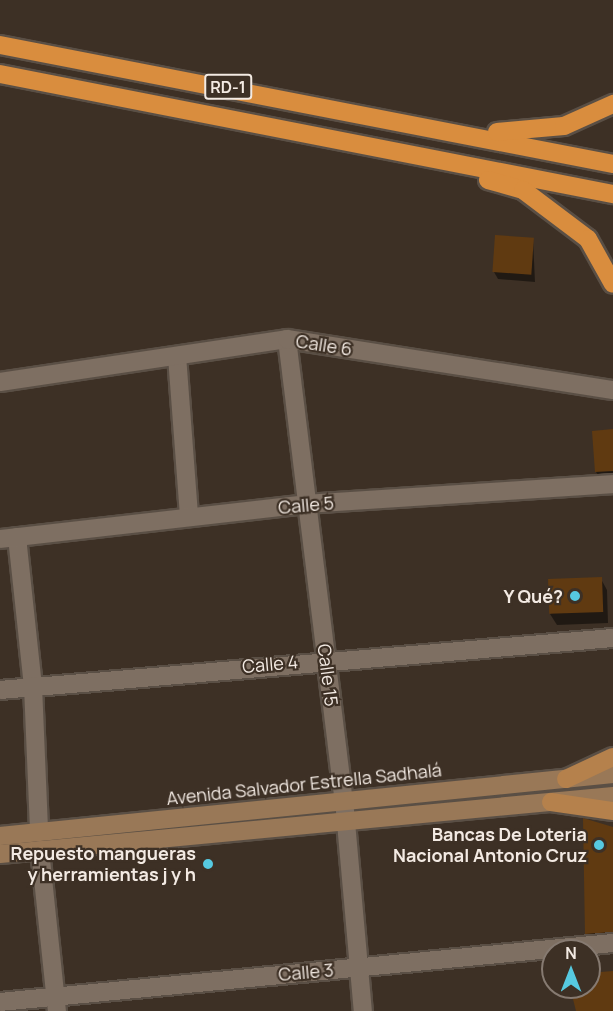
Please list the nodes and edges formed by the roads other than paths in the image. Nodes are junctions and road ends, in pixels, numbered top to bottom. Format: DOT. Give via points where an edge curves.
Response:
graph roads {
  1 [pos="0,45"];
  2 [pos="0,74"];
  3 [pos="613,104"];
  4 [pos="456,130"];
  5 [pos="374,147"];
  6 [pos="613,164"];
  7 [pos="613,194"];
  8 [pos="613,284"];
  9 [pos="288,339"];
  10 [pos="177,356"];
  11 [pos="0,382"];
  12 [pos="613,390"];
  13 [pos="613,484"];
  14 [pos="306,504"];
  15 [pos="189,517"];
  16 [pos="9,538"];
  17 [pos="613,638"];
  18 [pos="326,659"];
  19 [pos="33,686"];
  20 [pos="0,690"];
  21 [pos="613,757"];
  22 [pos="613,774"];
  23 [pos="566,779"];
  24 [pos="613,796"];
  25 [pos="551,801"];
  26 [pos="345,809"];
  27 [pos="613,811"];
  28 [pos="0,836"];
  29 [pos="40,841"];
  30 [pos="0,854"];
  31 [pos="613,943"];
  32 [pos="359,967"];
  33 [pos="0,1002"];
  34 [pos="57,1003"];
  35 [pos="363,1011"];
  1 -- 4 [label="highway, RD-1"];
  2 -- 5 [label="highway, RD-1"];
  3 -- 4 [label="highway" via="564,126 501,133"];
  4 -- 6 [label="highway"];
  5 -- 7 [label="highway"];
  5 -- 8 [label="highway" via="523,190 588,239"];
  9 -- 10 [label="street, Calle 6"];
  9 -- 12 [label="street, Calle 6"];
  9 -- 14 [label="street, Calle 15"];
  10 -- 11 [label="street, Calle 6"];
  10 -- 15 [label="street"];
  13 -- 14 [label="street, Calle 5"];
  14 -- 15 [label="street, Calle 5"];
  14 -- 18 [label="street, Calle 15"];
  15 -- 16 [label="street, Calle 5"];
  16 -- 19 [label="street"];
  17 -- 18 [label="street, Calle 4"];
  18 -- 19 [label="street, Calle 4"];
  18 -- 26 [label="street, Calle 15"];
  19 -- 20 [label="street, Calle 4"];
  19 -- 29 [label="street"];
  21 -- 23 [label="main road"];
  22 -- 23 [label="main road, Avenida Salvador Estrella Sadhalá"];
  23 -- 26 [label="main road, Avenida Salvador Estrella Sadhalá"];
  24 -- 25 [label="main road, Avenida Salvador Estrella Sadhalá"];
  25 -- 26 [label="main road, Avenida Salvador Estrella Sadhalá"];
  25 -- 27 [label="main road"];
  26 -- 29 [label="main road, Avenida Salvador Estrella Sadhalá"];
  26 -- 32 [label="street, Calle 15"];
  28 -- 29 [label="main road, Avenida Salvador Estrella Sadhalá"];
  29 -- 30 [label="main road, Avenida Salvador Estrella Sadhalá"];
  29 -- 34 [label="street"];
  31 -- 32 [label="street, Calle 3"];
  32 -- 34 [label="street, Calle 3"];
  32 -- 35 [label="street, Calle 15"];
  33 -- 34 [label="street, Calle 3"];
}
